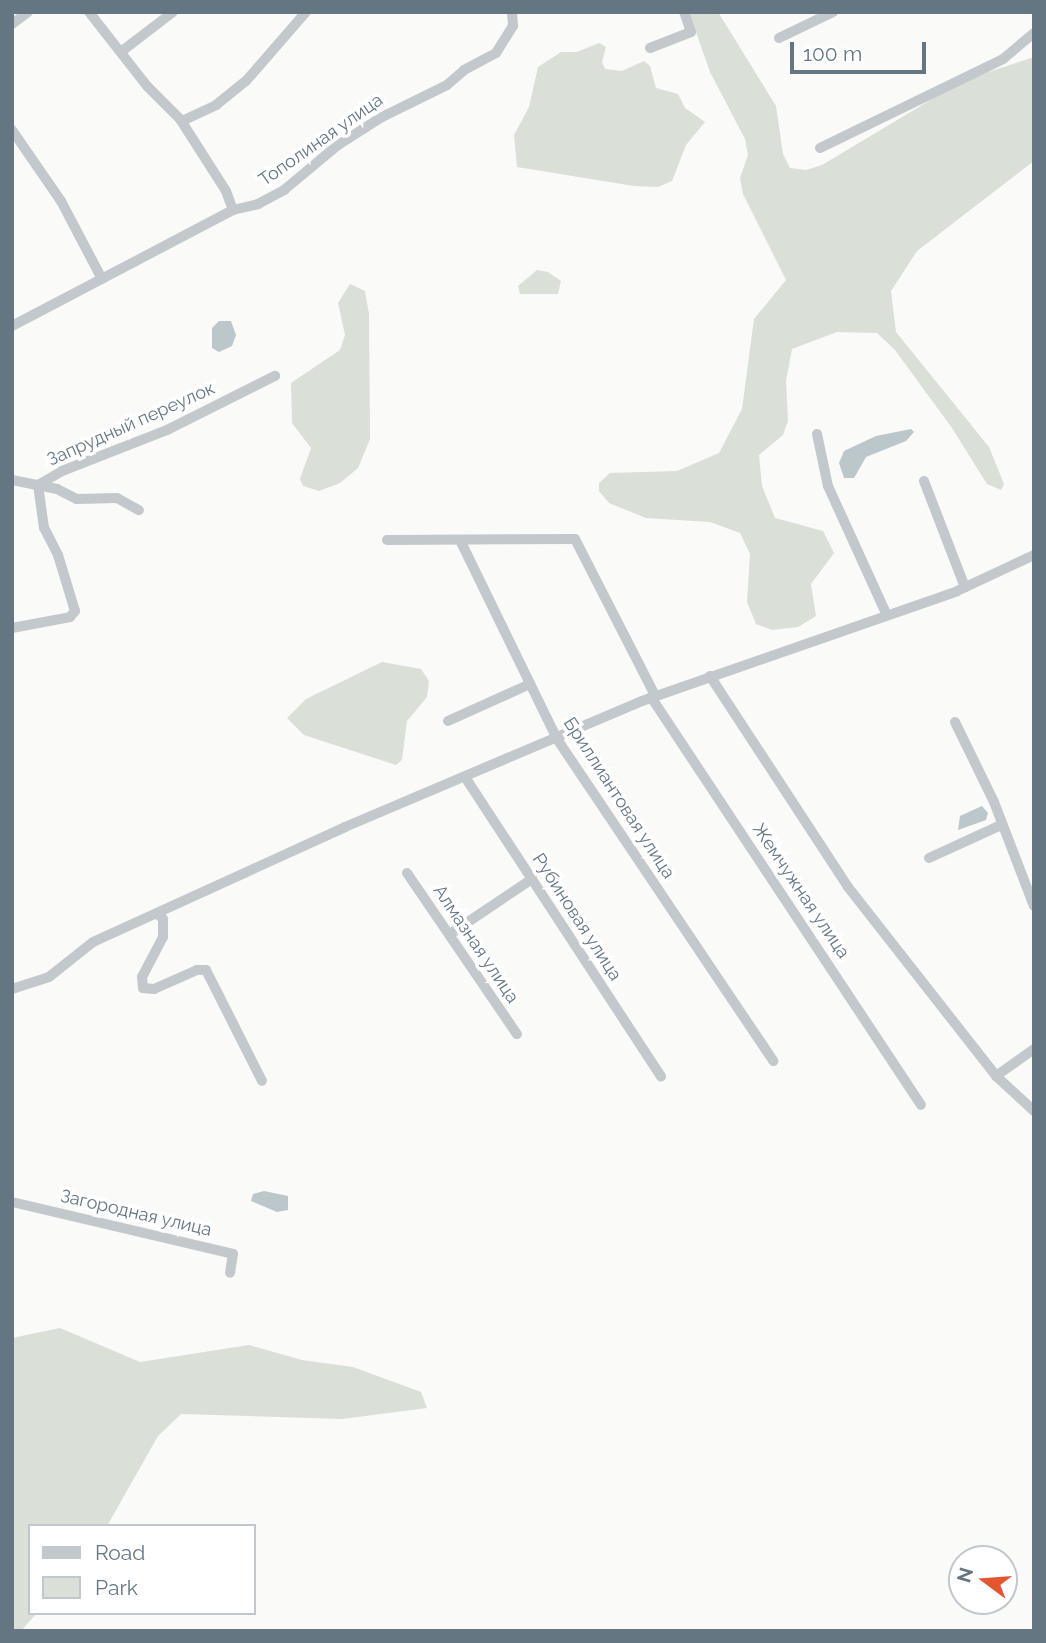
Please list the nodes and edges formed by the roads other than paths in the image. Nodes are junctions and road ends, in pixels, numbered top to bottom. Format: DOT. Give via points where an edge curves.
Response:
graph roads {
  1 [pos="28,12"];
  2 [pos="89,12"];
  3 [pos="173,12"];
  4 [pos="306,12"];
  5 [pos="512,12"];
  6 [pos="684,12"];
  7 [pos="833,12"];
  8 [pos="12,24"];
  9 [pos="1034,33"];
  10 [pos="779,38"];
  11 [pos="650,48"];
  12 [pos="122,51"];
  13 [pos="182,121"];
  14 [pos="12,130"];
  15 [pos="820,148"];
  16 [pos="233,210"];
  17 [pos="102,279"];
  18 [pos="12,326"];
  19 [pos="275,376"];
  20 [pos="817,434"];
  21 [pos="12,480"];
  22 [pos="924,481"];
  23 [pos="38,485"];
  24 [pos="139,510"];
  25 [pos="387,540"];
  26 [pos="460,540"];
  27 [pos="1034,555"];
  28 [pos="965,587"];
  29 [pos="886,613"];
  30 [pos="12,628"];
  31 [pos="710,676"];
  32 [pos="530,684"];
  33 [pos="653,696"];
  34 [pos="448,721"];
  35 [pos="955,722"];
  36 [pos="557,738"];
  37 [pos="465,777"];
  38 [pos="1001,825"];
  39 [pos="929,858"];
  40 [pos="407,873"];
  41 [pos="532,879"];
  42 [pos="1034,906"];
  43 [pos="157,913"];
  44 [pos="450,934"];
  45 [pos="12,989"];
  46 [pos="517,1034"];
  47 [pos="1034,1049"];
  48 [pos="773,1061"];
  49 [pos="996,1076"];
  50 [pos="660,1077"];
  51 [pos="262,1082"];
  52 [pos="921,1105"];
  53 [pos="1034,1111"];
  54 [pos="12,1202"];
  55 [pos="230,1273"];
  1 -- 8 [label="street"];
  2 -- 12 [label="street"];
  3 -- 12 [label="street"];
  4 -- 13 [label="street" via="246,81 216,105"];
  5 -- 16 [label="street, Тополиная улица" via="513,26 496,53 338,145 284,190 258,204"];
  6 -- 11 [label="street" via="691,32"];
  7 -- 10 [label="street"];
  9 -- 15 [label="street" via="1003,59"];
  12 -- 13 [label="street"];
  13 -- 16 [label="street"];
  14 -- 17 [label="street" via="61,201"];
  16 -- 17 [label="street, Тополиная улица"];
  17 -- 18 [label="street, Тополиная улица"];
  19 -- 23 [label="street, Запрудный переулок" via="167,430"];
  20 -- 29 [label="street" via="828,486"];
  21 -- 23 [label="street"];
  22 -- 28 [label="street"];
  23 -- 24 [label="street" via="77,499 117,498"];
  23 -- 30 [label="street" via="44,528 58,555 75,611 70,617"];
  25 -- 26 [label="street, Жемчужная улица"];
  26 -- 32 [label="street, Бриллиантовая улица"];
  26 -- 33 [label="street, Жемчужная улица" via="575,539"];
  27 -- 28 [label="street"];
  28 -- 29 [label="street"];
  29 -- 31 [label="street"];
  31 -- 33 [label="street"];
  31 -- 49 [label="street" via="848,887"];
  32 -- 34 [label="street"];
  32 -- 36 [label="street, Бриллиантовая улица"];
  33 -- 36 [label="street"];
  33 -- 52 [label="street, Жемчужная улица"];
  35 -- 38 [label="street"];
  36 -- 37 [label="street"];
  36 -- 48 [label="street, Бриллиантовая улица"];
  37 -- 41 [label="street, Рубиновая улица"];
  37 -- 43 [label="street"];
  38 -- 39 [label="street"];
  38 -- 42 [label="street"];
  40 -- 44 [label="street, Алмазная улица"];
  41 -- 44 [label="street"];
  41 -- 50 [label="street, Рубиновая улица"];
  43 -- 45 [label="street" via="93,942 49,976"];
  43 -- 51 [label="street" via="163,919 163,937 142,977 143,988 154,989 206,970"];
  44 -- 46 [label="street, Алмазная улица"];
  47 -- 49 [label="street"];
  49 -- 53 [label="street"];
  54 -- 55 [label="street, Загородная улица" via="233,1254"];
}
